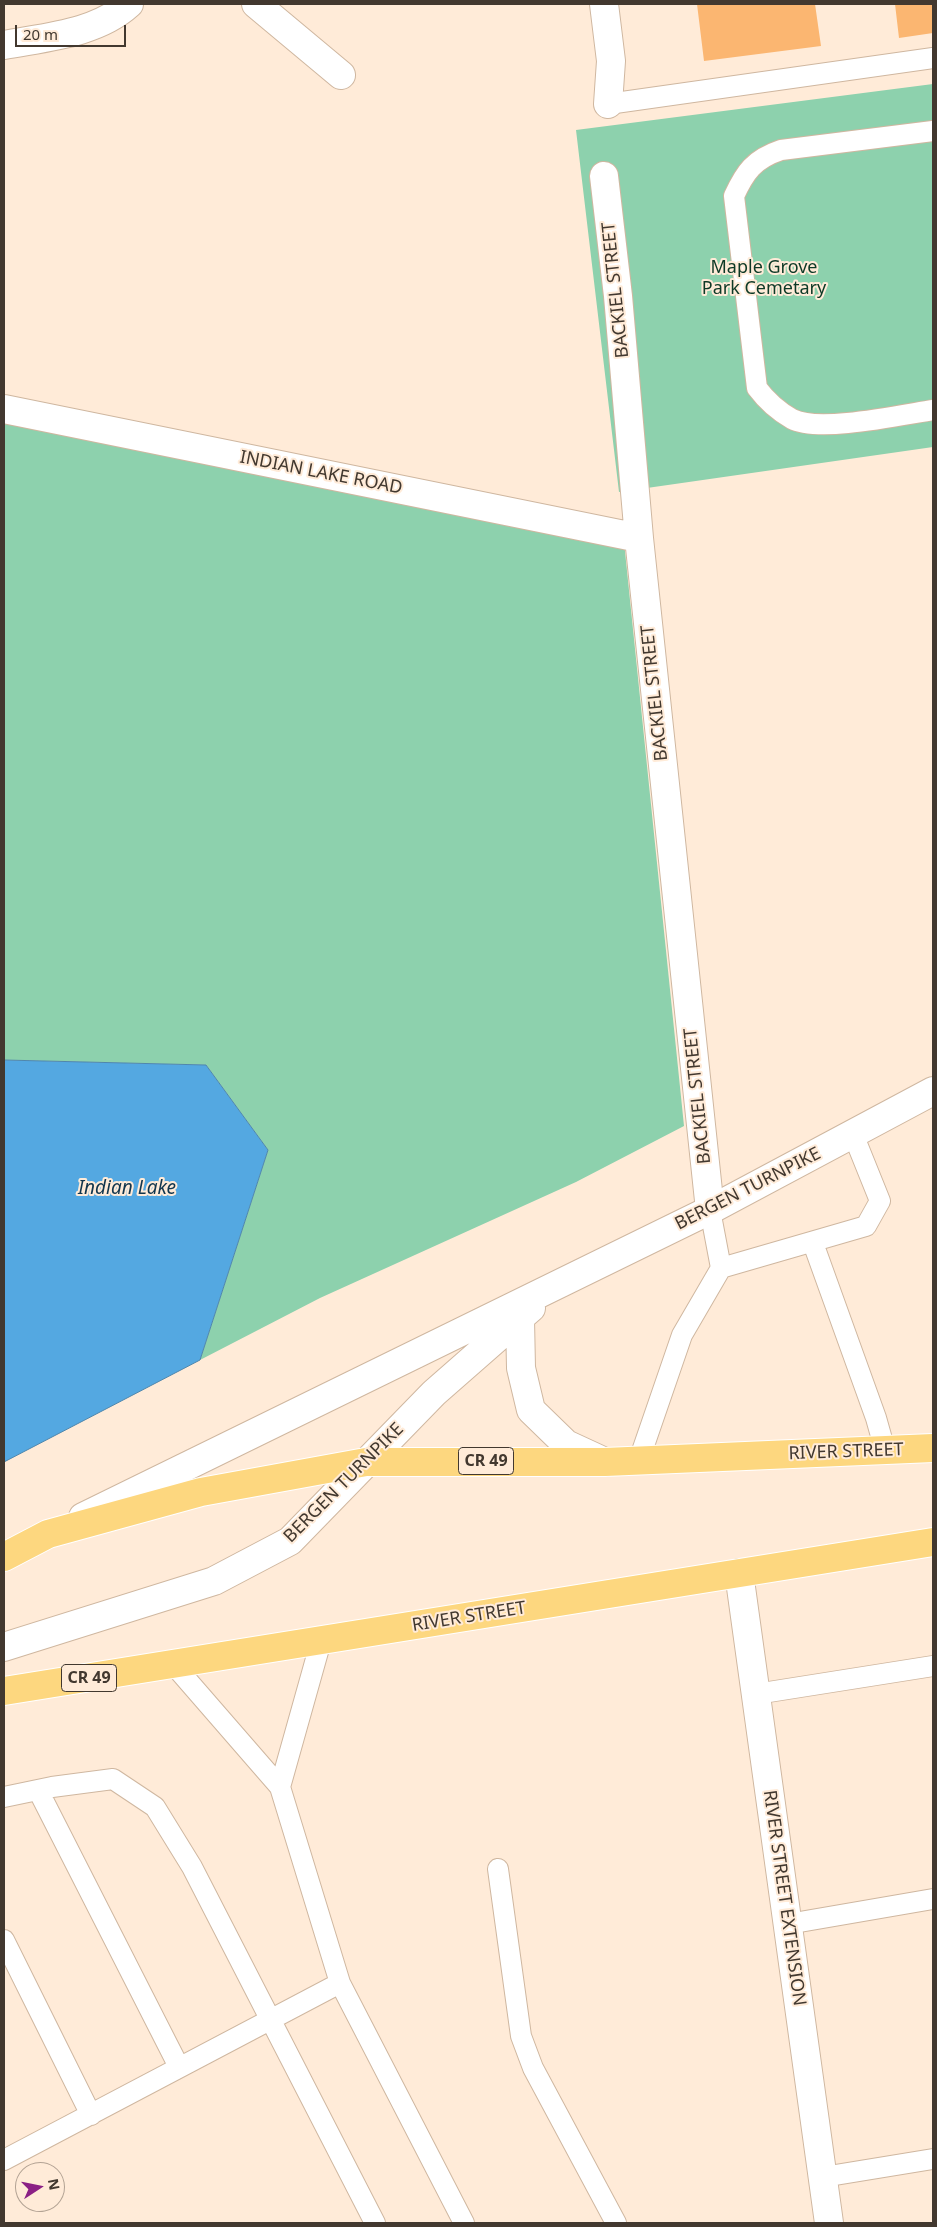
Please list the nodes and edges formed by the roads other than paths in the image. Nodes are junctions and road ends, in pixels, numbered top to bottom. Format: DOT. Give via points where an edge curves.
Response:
graph roads {
  1 [pos="129,4"];
  2 [pos="256,4"];
  3 [pos="604,4"];
  4 [pos="4,45"];
  5 [pos="933,58"];
  6 [pos="340,75"];
  7 [pos="608,104"];
  8 [pos="933,131"];
  9 [pos="604,176"];
  10 [pos="4,409"];
  11 [pos="933,410"];
  12 [pos="639,538"];
  13 [pos="933,1091"];
  14 [pos="853,1134"];
  15 [pos="710,1210"];
  16 [pos="813,1243"];
  17 [pos="721,1268"];
  18 [pos="561,1283"];
  19 [pos="520,1319"];
  20 [pos="933,1448"];
  21 [pos="885,1450"];
  22 [pos="639,1460"];
  23 [pos="366,1462"];
  24 [pos="605,1462"];
  25 [pos="48,1534"];
  26 [pos="933,1542"];
  27 [pos="4,1557"];
  28 [pos="739,1572"];
  29 [pos="321,1641"];
  30 [pos="4,1647"];
  31 [pos="174,1665"];
  32 [pos="933,1666"];
  33 [pos="4,1691"];
  34 [pos="756,1694"];
  35 [pos="280,1787"];
  36 [pos="38,1790"];
  37 [pos="4,1797"];
  38 [pos="498,1869"];
  39 [pos="933,1899"];
  40 [pos="788,1924"];
  41 [pos="4,1940"];
  42 [pos="340,1983"];
  43 [pos="271,2019"];
  44 [pos="179,2067"];
  45 [pos="91,2115"];
  46 [pos="933,2159"];
  47 [pos="4,2160"];
  48 [pos="823,2177"];
  49 [pos="375,2223"];
  50 [pos="464,2223"];
  51 [pos="616,2223"];
  52 [pos="829,2223"];
  1 -- 4 [label="street" via="89,28"];
  2 -- 6 [label="street"];
  3 -- 7 [label="street" via="611,61"];
  5 -- 7 [label="lane"];
  8 -- 11 [label="lane" via="781,150 766,155 745,175 734,196 757,388 767,402 793,419 820,424"];
  9 -- 12 [label="street, BACKIEL STREET"];
  10 -- 12 [label="street, INDIAN LAKE ROAD"];
  12 -- 15 [label="street, BACKIEL STREET"];
  13 -- 14 [label="street, BERGEN TURNPIKE"];
  14 -- 15 [label="street, BERGEN TURNPIKE"];
  14 -- 16 [label="lane" via="880,1201 866,1226"];
  15 -- 17 [label="lane"];
  15 -- 18 [label="street, BERGEN TURNPIKE"];
  16 -- 17 [label="lane"];
  16 -- 21 [label="lane"];
  17 -- 22 [label="lane" via="682,1335"];
  18 -- 19 [label="street, BERGEN TURNPIKE"];
  18 -- 25 [label="street, BERGEN TURNPIKE"];
  19 -- 23 [label="street, BERGEN TURNPIKE" via="434,1393"];
  19 -- 24 [label="street" via="521,1368 531,1410 566,1444"];
  20 -- 21 [label="main road, RIVER STREET / CR 49"];
  21 -- 22 [label="main road, RIVER STREET / CR 49"];
  22 -- 24 [label="main road, RIVER STREET / CR 49"];
  23 -- 24 [label="main road, RIVER STREET / CR 49"];
  23 -- 25 [label="main road, RIVER STREET / CR 49" via="202,1492"];
  23 -- 30 [label="street, BERGEN TURNPIKE" via="290,1541 214,1581"];
  25 -- 27 [label="main road, BERGEN TURNPIKE"];
  26 -- 28 [label="main road, RIVER STREET / CR 49"];
  28 -- 29 [label="main road, RIVER STREET / CR 49"];
  28 -- 34 [label="street, RIVER STREET EXTENSION"];
  29 -- 31 [label="main road, RIVER STREET / CR 49"];
  29 -- 35 [label="lane"];
  31 -- 33 [label="main road, RIVER STREET / CR 49"];
  31 -- 35 [label="lane"];
  32 -- 34 [label="lane"];
  34 -- 40 [label="street, RIVER STREET EXTENSION"];
  35 -- 42 [label="lane"];
  36 -- 37 [label="lane"];
  36 -- 43 [label="lane" via="113,1780 155,1807 192,1867"];
  36 -- 44 [label="lane"];
  38 -- 51 [label="lane" via="521,2036 533,2068"];
  39 -- 40 [label="lane"];
  40 -- 48 [label="street, RIVER STREET EXTENSION"];
  41 -- 45 [label="lane"];
  42 -- 43 [label="lane"];
  42 -- 50 [label="lane"];
  43 -- 44 [label="lane"];
  43 -- 49 [label="lane"];
  44 -- 45 [label="lane"];
  45 -- 47 [label="lane"];
  46 -- 48 [label="lane"];
  48 -- 52 [label="street, RIVER STREET EXTENSION"];
}
